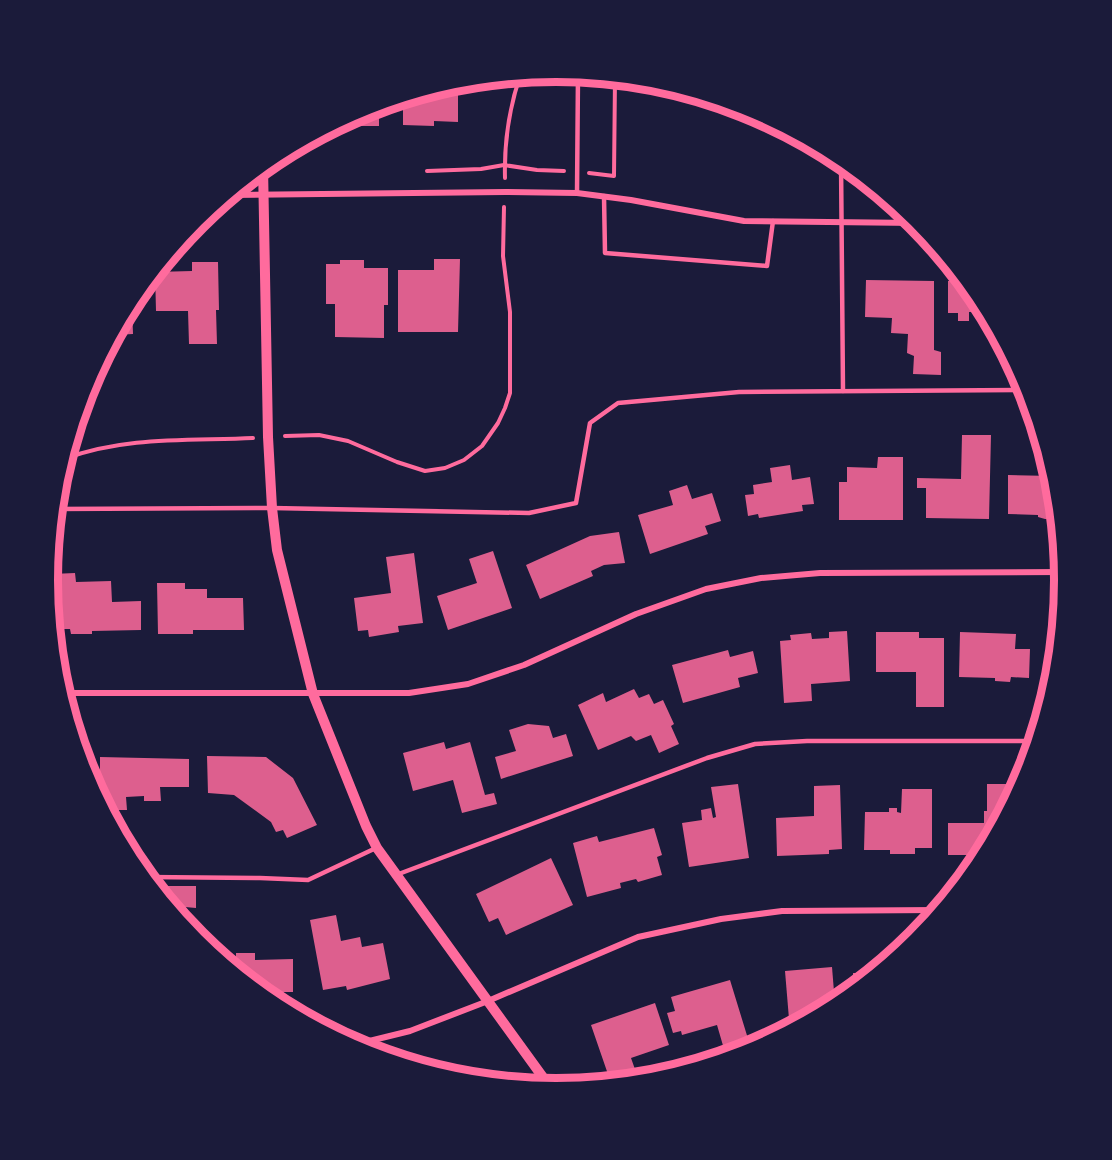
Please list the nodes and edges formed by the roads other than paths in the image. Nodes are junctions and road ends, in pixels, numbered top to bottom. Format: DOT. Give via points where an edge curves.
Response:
graph roads {
  1 [pos="578,83"];
  2 [pos="841,172"];
  3 [pos="263,178"];
  4 [pos="578,193"];
  5 [pos="241,195"];
  6 [pos="263,195"];
  7 [pos="604,196"];
  8 [pos="773,221"];
  9 [pos="841,222"];
  10 [pos="902,223"];
  11 [pos="1016,390"];
  12 [pos="843,391"];
  13 [pos="272,508"];
  14 [pos="64,509"];
  15 [pos="1054,572"];
  16 [pos="72,693"];
  17 [pos="313,694"];
  18 [pos="1027,741"];
  19 [pos="377,848"];
  20 [pos="396,876"];
  21 [pos="157,878"];
  22 [pos="928,910"];
  23 [pos="488,1001"];
  24 [pos="369,1041"];
  25 [pos="542,1077"];
  1 -- 4 [label="lane"];
  2 -- 9 [label="lane"];
  3 -- 6 [label="street"];
  4 -- 6 [label="street"];
  4 -- 7 [label="street"];
  5 -- 6 [label="street"];
  6 -- 13 [label="street"];
  7 -- 8 [label="street" via="744,221"];
  7 -- 8 [label="lane" via="604,253 767,266"];
  8 -- 9 [label="street"];
  9 -- 10 [label="street"];
  9 -- 12 [label="lane"];
  11 -- 12 [label="lane"];
  12 -- 13 [label="lane" via="738,392 618,403 590,423 576,502 529,513"];
  13 -- 14 [label="lane"];
  13 -- 17 [label="street" via="277,550"];
  15 -- 17 [label="street" via="820,573 761,578 696,592 636,614 524,665 468,684 409,693"];
  16 -- 17 [label="street"];
  17 -- 19 [label="street"];
  18 -- 20 [label="lane" via="755,744 707,758"];
  19 -- 20 [label="street"];
  19 -- 21 [label="lane" via="308,880"];
  20 -- 23 [label="street"];
  22 -- 23 [label="street" via="782,911 721,919 638,937"];
  23 -- 24 [label="street" via="410,1031"];
  23 -- 25 [label="street"];
}
